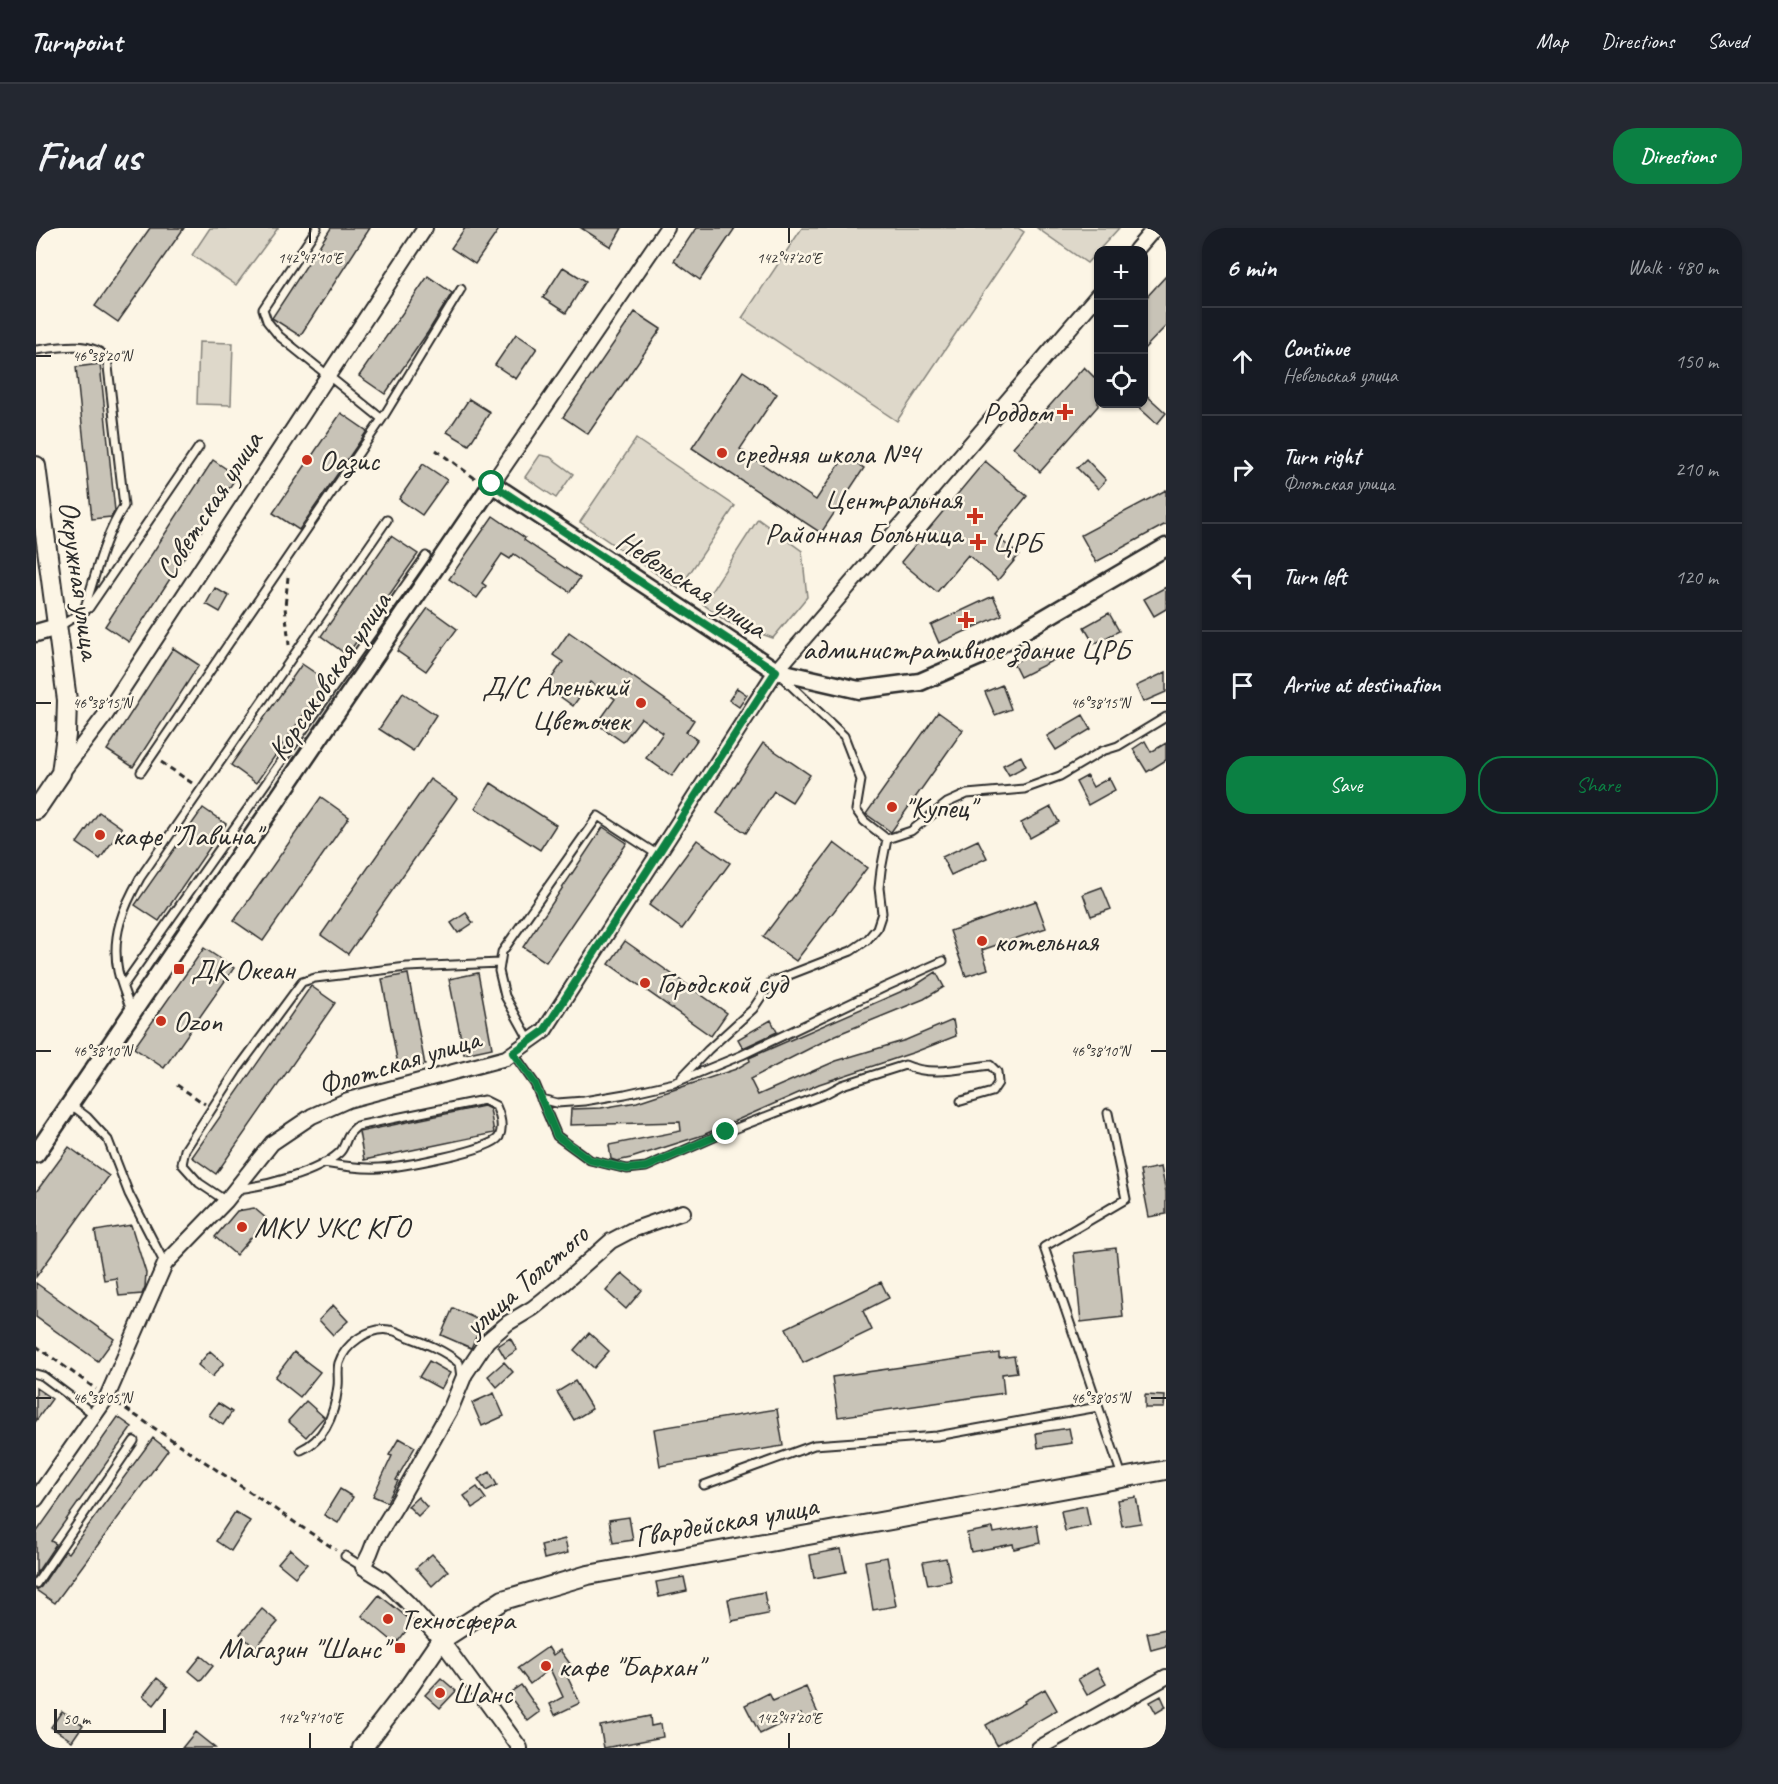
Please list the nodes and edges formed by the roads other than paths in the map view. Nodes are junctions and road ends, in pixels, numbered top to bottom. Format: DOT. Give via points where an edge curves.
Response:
graph roads {
  1 [pos="317,228"];
  2 [pos="425,228"];
  3 [pos="667,228"];
  4 [pos="1155,228"];
  5 [pos="1139,246"];
  6 [pos="461,289"];
  7 [pos="1094,300"];
  8 [pos="36,350"];
  9 [pos="329,376"];
  10 [pos="382,419"];
  11 [pos="199,447"];
  12 [pos="36,466"];
  13 [pos="484,482"];
  14 [pos="387,520"];
  15 [pos="1166,547"];
  16 [pos="426,556"];
  17 [pos="84,610"];
  18 [pos="57,627"];
  19 [pos="36,633"];
  20 [pos="776,671"];
  21 [pos="1166,717"];
  22 [pos="141,772"];
  23 [pos="61,773"];
  24 [pos="36,810"];
  25 [pos="887,839"];
  26 [pos="658,855"];
  27 [pos="944,961"];
  28 [pos="500,963"];
  29 [pos="123,986"];
  30 [pos="132,1014"];
  31 [pos="530,1041"];
  32 [pos="513,1053"];
  33 [pos="679,1081"];
  34 [pos="541,1099"];
  35 [pos="961,1101"];
  36 [pos="70,1104"];
  37 [pos="1108,1113"];
  38 [pos="36,1154"];
  39 [pos="324,1163"];
  40 [pos="235,1189"];
  41 [pos="226,1202"];
  42 [pos="683,1212"];
  43 [pos="165,1264"];
  44 [pos="36,1374"];
  45 [pos="459,1390"];
  46 [pos="1098,1407"];
  47 [pos="94,1414"];
  48 [pos="134,1441"];
  49 [pos="301,1450"];
  50 [pos="1166,1470"];
  51 [pos="1122,1478"];
  52 [pos="704,1485"];
  53 [pos="36,1499"];
  54 [pos="345,1556"];
  55 [pos="363,1567"];
  56 [pos="36,1584"];
  57 [pos="441,1640"];
  58 [pos="1166,1677"];
  59 [pos="362,1748"];
  60 [pos="520,1748"];
  61 [pos="1039,1748"];
  1 -- 9 [label="lane" via="263,309 279,336"];
  2 -- 9 [label="street, Советская улица"];
  3 -- 13 [label="street, Корсаковская улица"];
  4 -- 5 [label="street"];
  6 -- 10 [label="lane"];
  7 -- 20 [label="street, Флотская улица"];
  8 -- 17 [label="lane" via="82,346 100,351 107,358 124,506 104,545"];
  9 -- 10 [label="lane"];
  9 -- 23 [label="street, Советская улица" via="106,714"];
  10 -- 22 [label="lane"];
  11 -- 17 [label="lane"];
  12 -- 18 [label="main road, Окружная улица"];
  13 -- 20 [label="street, Невельская улица"];
  13 -- 30 [label="street, Корсаковская улица"];
  14 -- 29 [label="lane" via="140,878 117,929 115,951"];
  15 -- 20 [label="street, Невельская улица" via="980,656 920,682 859,690"];
  16 -- 29 [label="lane"];
  17 -- 18 [label="lane"];
  18 -- 19 [label="street"];
  18 -- 23 [label="main road, Окружная улица" via="67,700"];
  20 -- 25 [label="lane" via="844,736 861,780 856,810"];
  20 -- 26 [label="street, Флотская улица"];
  21 -- 25 [label="lane" via="1060,776 1024,789 967,794 947,803 911,831"];
  23 -- 24 [label="main road, Советская улица"];
  25 -- 33 [label="lane" via="879,888 882,913 867,940 851,951 771,982 753,1009"];
  26 -- 28 [label="lane" via="598,816 502,952"];
  26 -- 31 [label="street, Флотская улица" via="544,1031"];
  27 -- 33 [label="lane"];
  28 -- 31 [label="lane" via="505,996"];
  28 -- 41 [label="lane" via="407,967 302,982 237,1070 185,1150 182,1164 199,1183"];
  29 -- 30 [label="lane"];
  30 -- 36 [label="street, Корсаковская улица"];
  31 -- 32 [label="street, Флотская улица"];
  32 -- 34 [label="lane"];
  32 -- 40 [label="street, Флотская улица" via="348,1100 312,1116 272,1143"];
  33 -- 34 [label="lane" via="584,1101 557,1103"];
  34 -- 35 [label="lane" via="557,1136 590,1160 627,1169 646,1167 842,1085 904,1065 929,1071 990,1065 997,1072 998,1083 992,1092"];
  36 -- 38 [label="street, Корсаковская улица"];
  36 -- 43 [label="lane" via="108,1140 129,1194"];
  37 -- 46 [label="lane" via="1126,1199 1044,1247"];
  39 -- 39 [label="lane" via="377,1168 411,1165 487,1146 498,1139 501,1119 496,1106 484,1100 357,1126 341,1152"];
  39 -- 40 [label="lane" via="271,1183"];
  40 -- 41 [label="street, Флотская улица"];
  41 -- 43 [label="street, Флотская улица"];
  42 -- 45 [label="street, улица Толстого" via="611,1241 533,1308 487,1341"];
  43 -- 47 [label="street, Флотская улица" via="107,1397"];
  44 -- 47 [label="lane"];
  45 -- 49 [label="lane" via="459,1363 450,1356 388,1329 363,1334 346,1350 339,1364 332,1418 312,1445"];
  45 -- 55 [label="street, улица Толстого"];
  46 -- 51 [label="lane"];
  46 -- 52 [label="lane" via="937,1436 814,1445"];
  47 -- 53 [label="street, Флотская улица"];
  48 -- 56 [label="lane"];
  50 -- 51 [label="main road, Гвардейская улица"];
  51 -- 57 [label="main road, Гвардейская улица" via="588,1575 503,1600"];
  54 -- 55 [label="lane"];
  55 -- 57 [label="street" via="384,1580"];
  57 -- 59 [label="main road, Гвардейская улица"];
  57 -- 60 [label="street"];
  58 -- 61 [label="street"];
}
